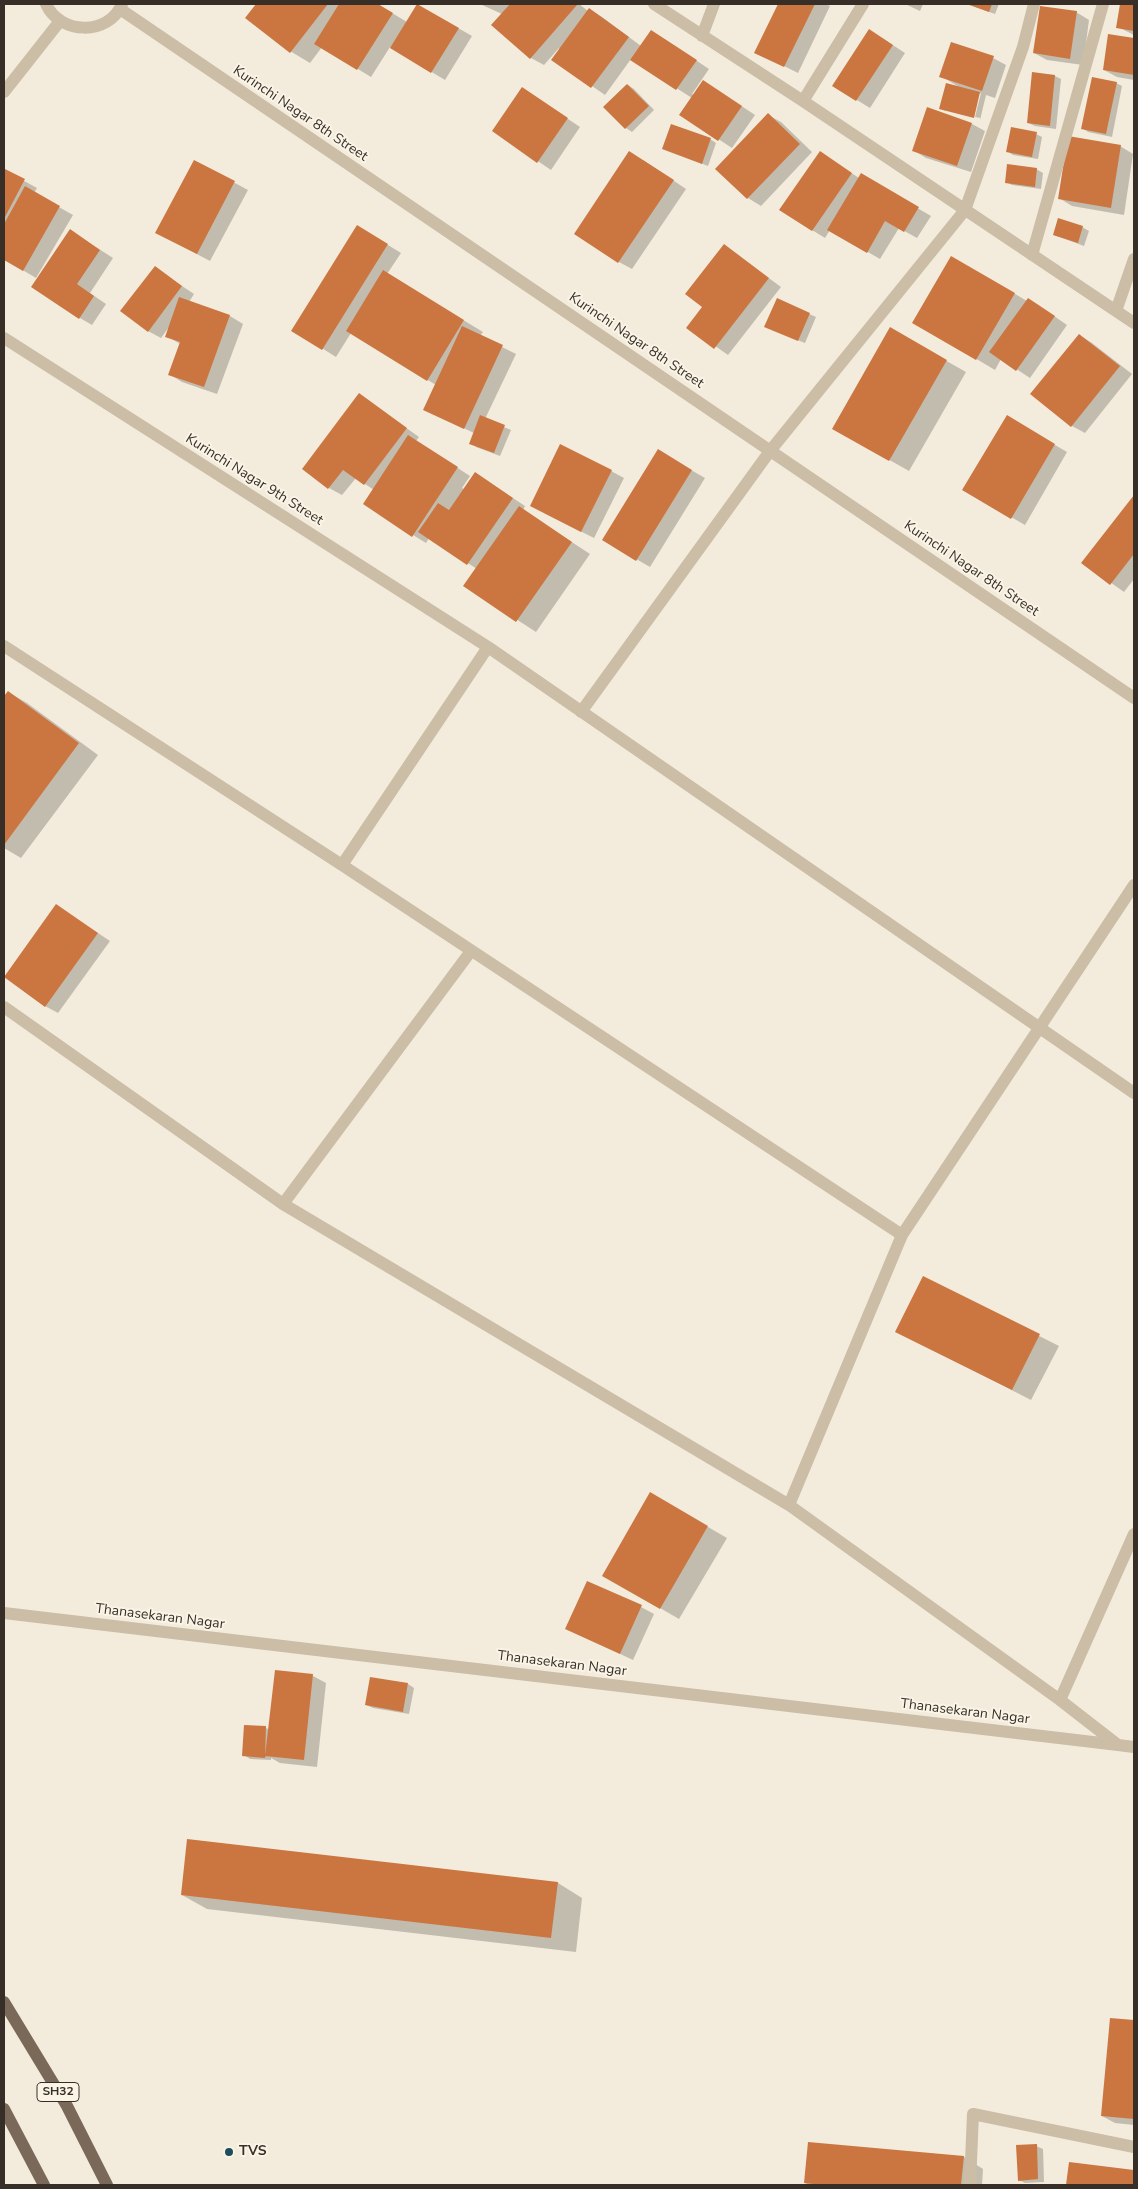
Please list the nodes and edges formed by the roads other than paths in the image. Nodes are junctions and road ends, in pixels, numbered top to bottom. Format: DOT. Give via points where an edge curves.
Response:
graph roads {
  1 [pos="46,4"];
  2 [pos="654,4"];
  3 [pos="714,4"];
  4 [pos="863,4"];
  5 [pos="1034,4"];
  6 [pos="1103,4"];
  7 [pos="121,6"];
  8 [pos="60,21"];
  9 [pos="702,36"];
  10 [pos="4,92"];
  11 [pos="803,101"];
  12 [pos="965,210"];
  13 [pos="1032,255"];
  14 [pos="1134,259"];
  15 [pos="1116,311"];
  16 [pos="1134,324"];
  17 [pos="4,338"];
  18 [pos="770,451"];
  19 [pos="4,646"];
  20 [pos="488,647"];
  21 [pos="1134,698"];
  22 [pos="581,712"];
  23 [pos="342,866"];
  24 [pos="1134,885"];
  25 [pos="471,951"];
  26 [pos="4,1007"];
  27 [pos="1040,1028"];
  28 [pos="1134,1093"];
  29 [pos="283,1204"];
  30 [pos="902,1235"];
  31 [pos="789,1505"];
  32 [pos="1134,1534"];
  33 [pos="4,1613"];
  34 [pos="1060,1700"];
  35 [pos="1118,1745"];
  36 [pos="1134,1747"];
  37 [pos="4,2002"];
  38 [pos="4,2109"];
  39 [pos="1134,2147"];
  40 [pos="44,2185"];
  41 [pos="107,2185"];
  42 [pos="970,2185"];
  1 -- 8 [label="street"];
  2 -- 9 [label="street"];
  3 -- 9 [label="street"];
  4 -- 11 [label="street"];
  5 -- 12 [label="street" via="1023,47"];
  6 -- 13 [label="street"];
  7 -- 8 [label="street" via="108,21 93,28 76,28"];
  7 -- 18 [label="street, Kurinchi Nagar 8th Street"];
  8 -- 10 [label="street"];
  9 -- 11 [label="street"];
  11 -- 12 [label="street"];
  12 -- 13 [label="street"];
  12 -- 18 [label="street"];
  13 -- 15 [label="street"];
  14 -- 15 [label="street"];
  15 -- 16 [label="street"];
  17 -- 20 [label="street, Kurinchi Nagar 9th Street"];
  18 -- 21 [label="street, Kurinchi Nagar 8th Street"];
  18 -- 22 [label="street"];
  19 -- 23 [label="street"];
  20 -- 22 [label="street, Kurinchi Nagar 9th Street"];
  20 -- 23 [label="street"];
  22 -- 27 [label="street, Kurinchi Nagar 9th Street"];
  23 -- 25 [label="street"];
  24 -- 27 [label="street"];
  25 -- 29 [label="street"];
  25 -- 30 [label="street"];
  26 -- 29 [label="street"];
  27 -- 28 [label="street, Kurinchi Nagar 9th Street"];
  27 -- 30 [label="street"];
  29 -- 31 [label="street"];
  30 -- 31 [label="street"];
  31 -- 34 [label="street"];
  32 -- 34 [label="street"];
  33 -- 35 [label="street, Thanasekaran Nagar"];
  34 -- 35 [label="street"];
  35 -- 36 [label="street, Thanasekaran Nagar"];
  37 -- 41 [label="main road, SH32" via="67,2106"];
  38 -- 40 [label="main road"];
  39 -- 42 [label="street" via="973,2114"];
}
